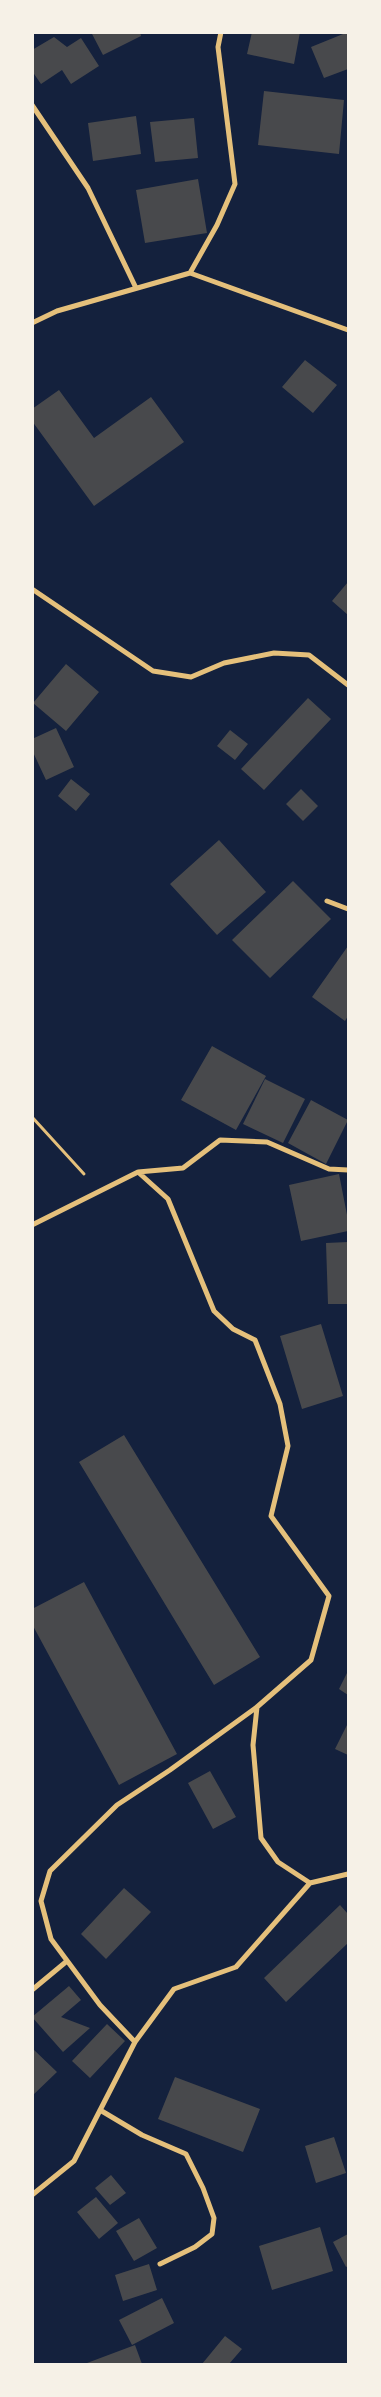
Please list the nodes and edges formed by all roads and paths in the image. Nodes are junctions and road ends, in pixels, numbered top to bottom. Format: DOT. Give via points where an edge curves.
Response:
graph roads {
  1 [pos="221,32"];
  2 [pos="32,105"];
  3 [pos="190,273"];
  4 [pos="136,288"];
  5 [pos="32,324"];
  6 [pos="348,330"];
  7 [pos="32,589"];
  8 [pos="348,685"];
  9 [pos="327,901"];
  10 [pos="348,909"];
  11 [pos="32,1117"];
  12 [pos="348,1170"];
  13 [pos="138,1172"];
  14 [pos="98,1193"];
  15 [pos="32,1225"];
  16 [pos="256,1707"];
  17 [pos="348,1874"];
  18 [pos="310,1883"];
  19 [pos="68,1961"];
  20 [pos="32,1990"];
  21 [pos="135,2042"];
  22 [pos="100,2110"];
  23 [pos="32,2195"];
  24 [pos="160,2264"];
  1 -- 3 [label="street" via="218,48 235,184"];
  2 -- 4 [label="street" via="88,188"];
  3 -- 4 [label="street"];
  3 -- 6 [label="street"];
  4 -- 5 [label="street" via="57,311"];
  7 -- 8 [label="street" via="153,670 191,677 224,663 274,653 309,655"];
  9 -- 10 [label="street"];
  11 -- 14 [label="path"];
  12 -- 13 [label="street" via="329,1169 268,1142 220,1140 183,1168"];
  13 -- 14 [label="street"];
  13 -- 16 [label="street" via="168,1199 214,1312 233,1329 255,1340 280,1404 288,1446 271,1516 329,1596 311,1660"];
  14 -- 15 [label="street"];
  16 -- 18 [label="street" via="253,1745 262,1838 278,1862"];
  16 -- 19 [label="street" via="117,1805 50,1870 41,1901 51,1939"];
  17 -- 18 [label="street"];
  18 -- 21 [label="street" via="236,1966 174,1989"];
  19 -- 20 [label="street"];
  19 -- 21 [label="street" via="100,2005"];
  21 -- 22 [label="street"];
  22 -- 23 [label="street" via="74,2161"];
  22 -- 24 [label="street" via="142,2135 186,2154 203,2188 214,2218 212,2234 195,2247"];
}
